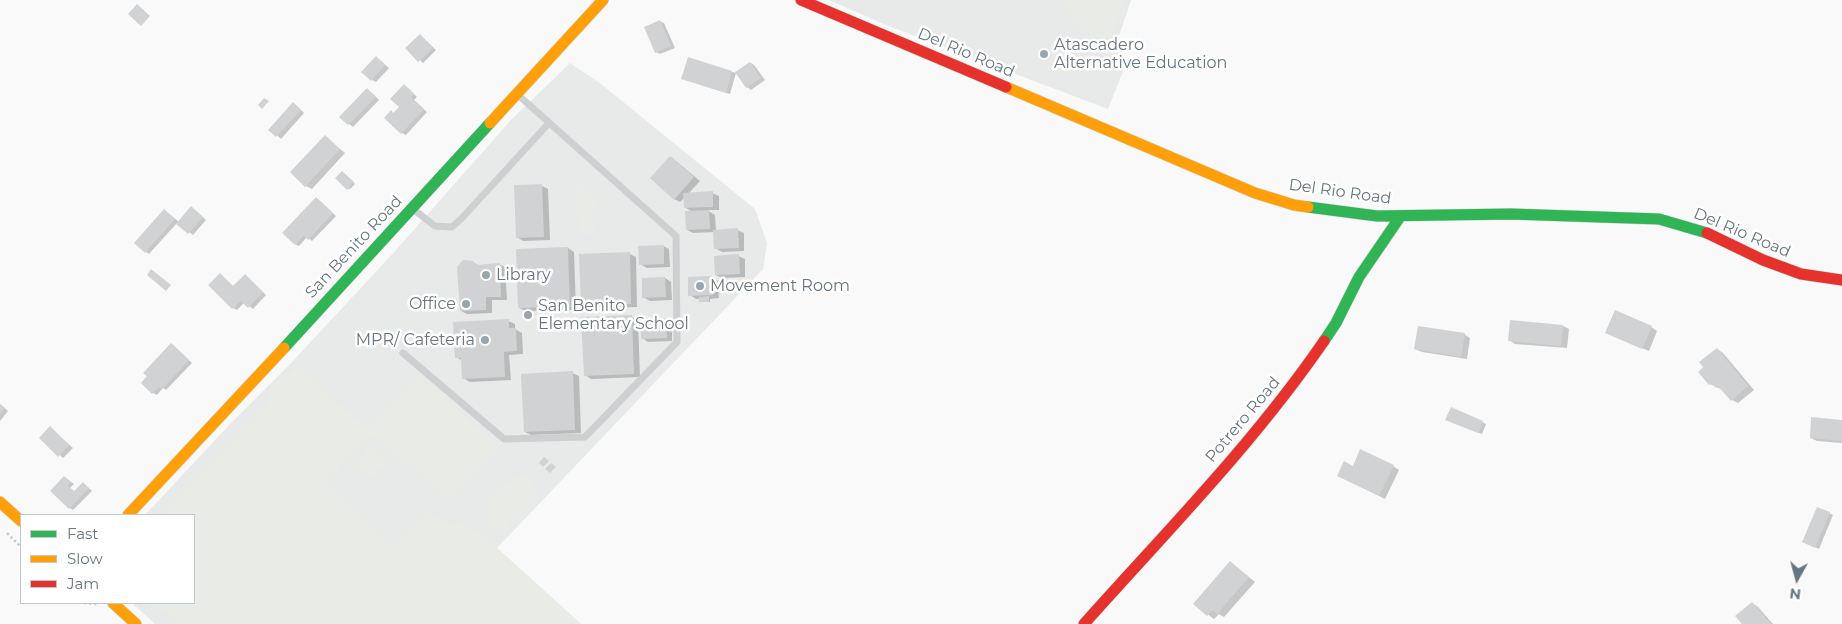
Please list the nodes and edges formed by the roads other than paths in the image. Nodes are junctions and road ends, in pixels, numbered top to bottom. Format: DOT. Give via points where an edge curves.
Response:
graph roads {
  1 [pos="603,0"];
  2 [pos="801,0"];
  3 [pos="517,94"];
  4 [pos="549,123"];
  5 [pos="412,208"];
  6 [pos="1400,217"];
  7 [pos="1842,280"];
  8 [pos="403,353"];
  9 [pos="0,502"];
  10 [pos="129,514"];
  11 [pos="20,520"];
  12 [pos="114,604"];
  13 [pos="136,624"];
  14 [pos="1084,624"];
  1 -- 3 [label="street, San Benito Road"];
  2 -- 6 [label="street, Del Rio Road" via="1255,193 1294,205"];
  3 -- 4 [label="lane"];
  3 -- 5 [label="street, San Benito Road"];
  4 -- 5 [label="lane" via="452,227 435,226"];
  4 -- 8 [label="lane" via="676,236 677,342 585,437 504,439"];
  5 -- 10 [label="street, San Benito Road"];
  6 -- 7 [label="street, Del Rio Road" via="1511,214 1659,219 1712,235 1801,274"];
  6 -- 14 [label="street, Potrero Road" via="1359,277 1336,324 1294,384"];
  9 -- 11 [label="street"];
  12 -- 13 [label="street"];
}
